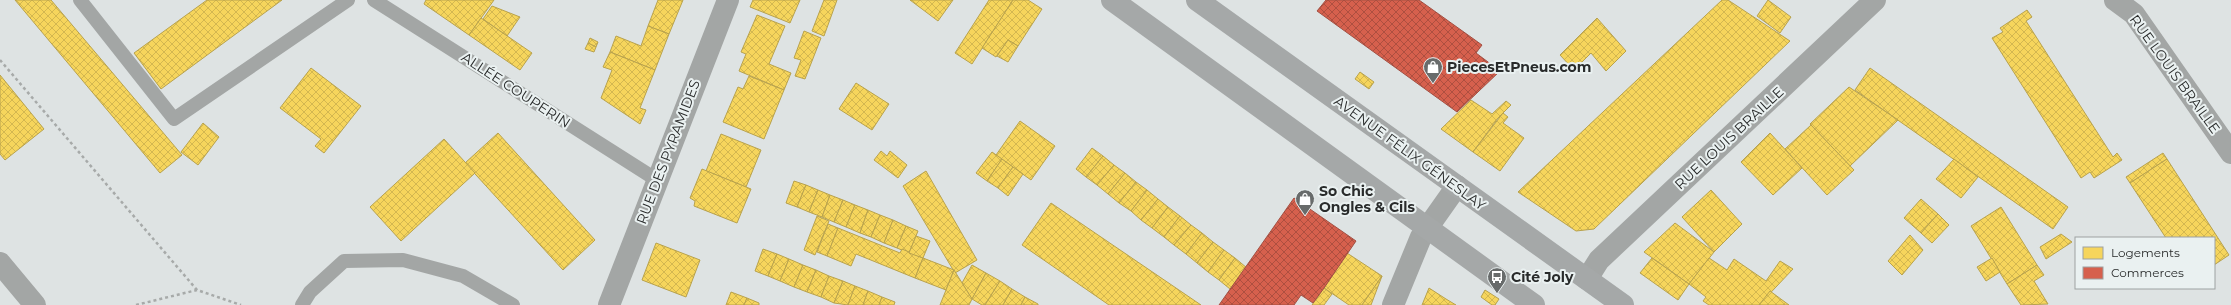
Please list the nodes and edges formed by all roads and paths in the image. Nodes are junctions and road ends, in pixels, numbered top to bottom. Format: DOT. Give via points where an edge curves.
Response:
graph roads {
  1 [pos="80,0"];
  2 [pos="348,0"];
  3 [pos="374,0"];
  4 [pos="728,0"];
  5 [pos="1112,0"];
  6 [pos="1197,0"];
  7 [pos="1875,0"];
  8 [pos="2115,0"];
  9 [pos="0,60"];
  10 [pos="2231,153"];
  11 [pos="657,180"];
  12 [pos="1457,186"];
  13 [pos="1427,228"];
  14 [pos="0,263"];
  15 [pos="1587,279"];
  16 [pos="197,290"];
  17 [pos="35,305"];
  18 [pos="136,305"];
  19 [pos="241,305"];
  20 [pos="302,305"];
  21 [pos="513,305"];
  22 [pos="609,305"];
  23 [pos="1393,305"];
  24 [pos="1534,305"];
  25 [pos="1623,305"];
  1 -- 2 [label="lane" via="174,119"];
  3 -- 11 [label="lane, ALLÉE COUPERIN"];
  4 -- 11 [label="street, RUE DES PYRAMIDES"];
  5 -- 13 [label="main road"];
  6 -- 12 [label="main road, AVENUE FÉLIX GÉNESLAY"];
  7 -- 15 [label="street, RUE LOUIS BRAILLE" via="1599,260"];
  8 -- 10 [label="street, RUE LOUIS BRAILLE" via="2134,14"];
  9 -- 16 [label="path"];
  11 -- 22 [label="street, RUE DES PYRAMIDES"];
  12 -- 13 [label="street"];
  12 -- 15 [label="main road, AVENUE FÉLIX GÉNESLAY"];
  13 -- 23 [label="street"];
  13 -- 24 [label="main road"];
  14 -- 17 [label="street"];
  15 -- 25 [label="main road, AVENUE FÉLIX GÉNESLAY"];
  16 -- 18 [label="path"];
  16 -- 19 [label="path"];
  20 -- 21 [label="lane" via="310,292 344,261 403,260 463,276"];
}
